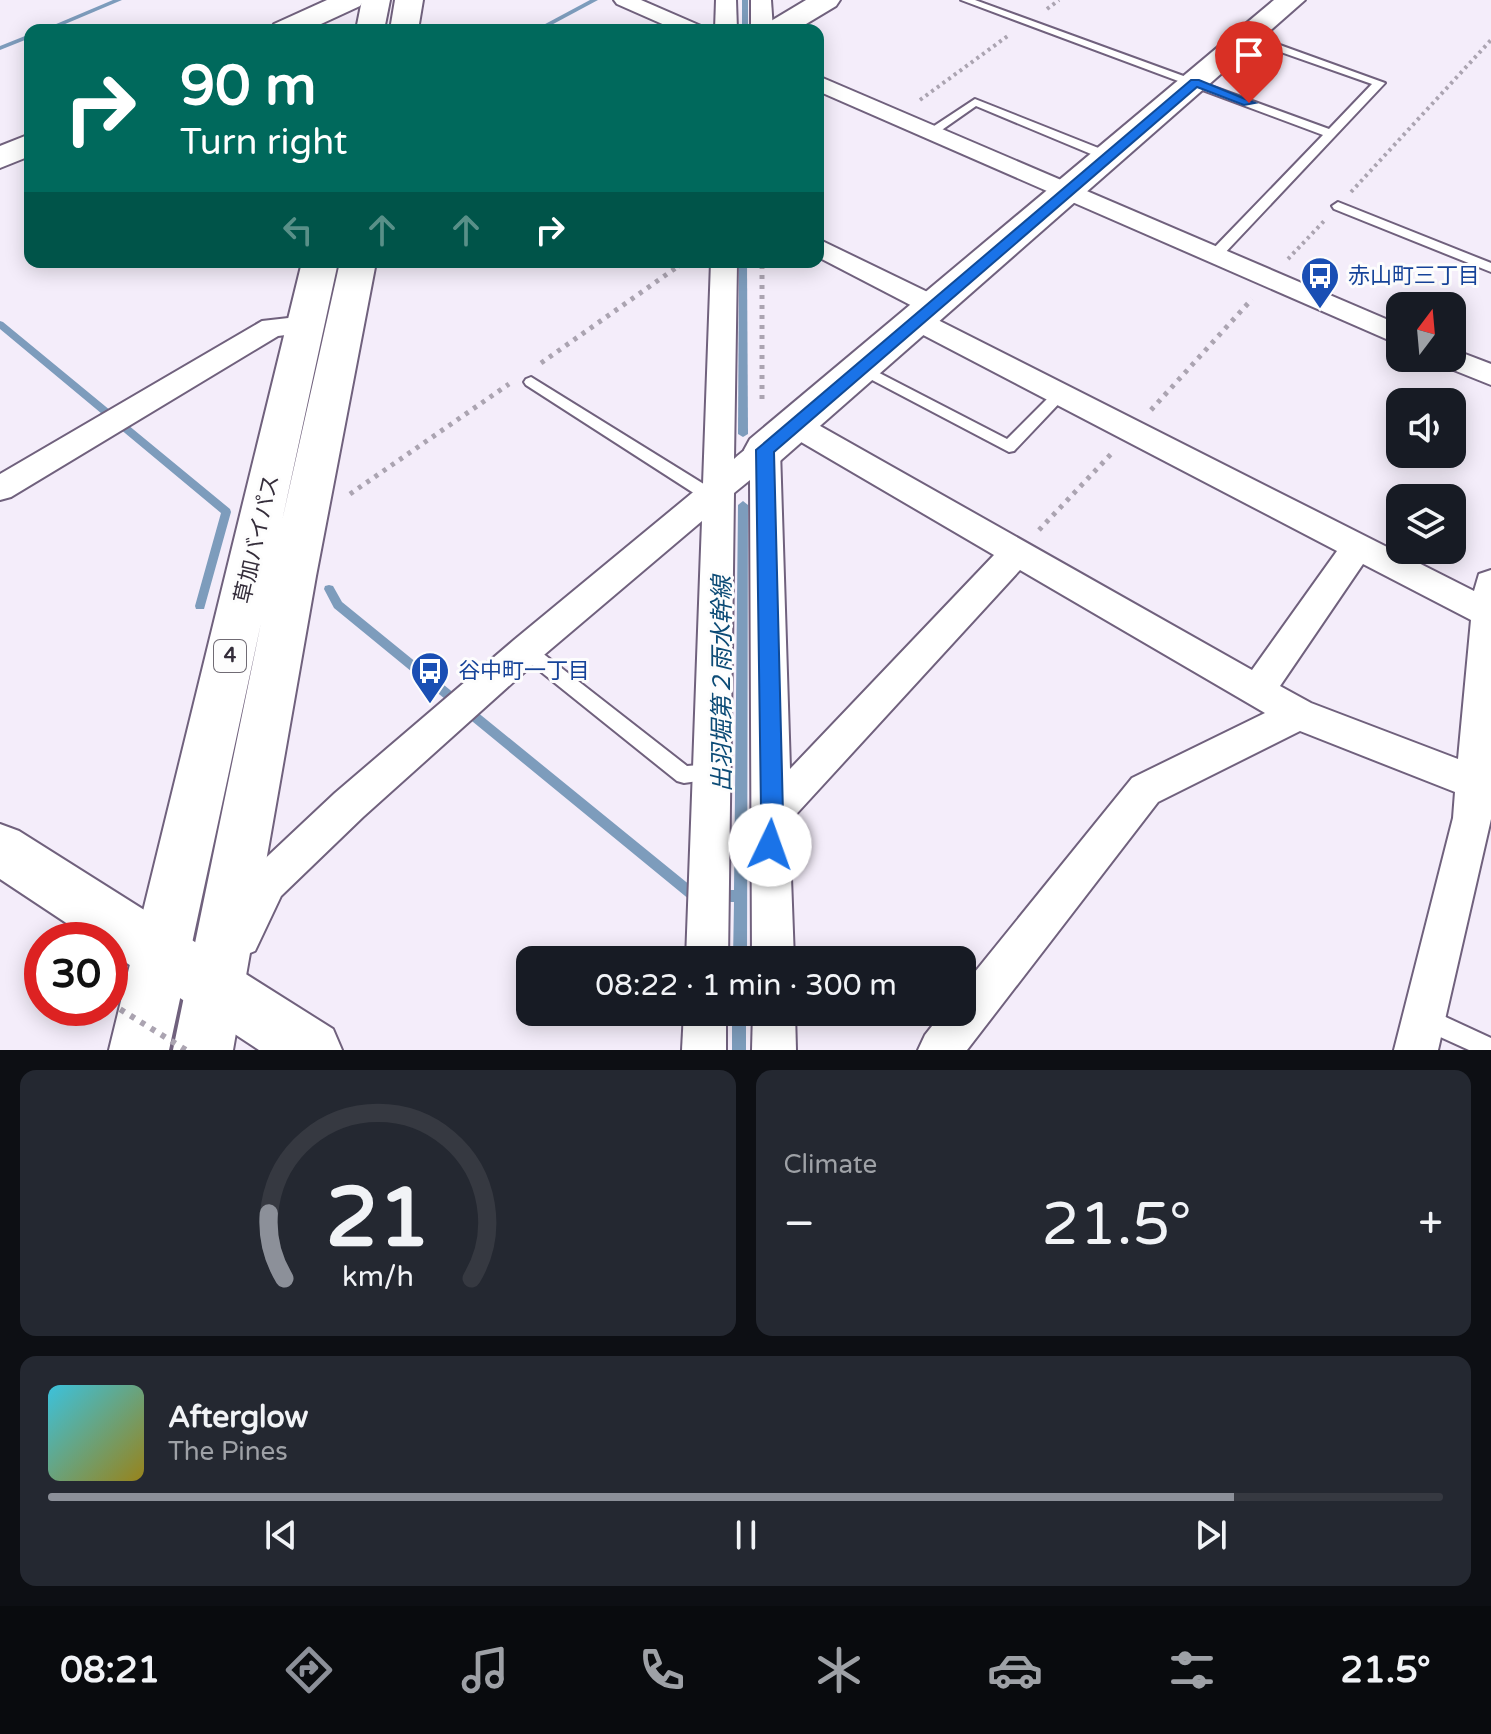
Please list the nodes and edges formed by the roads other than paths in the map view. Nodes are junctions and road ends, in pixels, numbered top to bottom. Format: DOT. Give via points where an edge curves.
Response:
graph roads {
  1 [pos="350,0"];
  2 [pos="376,0"];
  3 [pos="409,0"];
  4 [pos="624,0"];
  5 [pos="726,0"];
  6 [pos="761,0"];
  7 [pos="826,0"];
  8 [pos="966,0"];
  9 [pos="1291,0"];
  10 [pos="297,24"];
  11 [pos="371,24"];
  12 [pos="405,24"];
  13 [pos="680,24"];
  14 [pos="726,24"];
  15 [pos="762,24"];
  16 [pos="786,24"];
  17 [pos="1248,37"];
  18 [pos="1194,83"];
  19 [pos="824,86"];
  20 [pos="932,132"];
  21 [pos="1330,133"];
  22 [pos="24,147"];
  23 [pos="1107,156"];
  24 [pos="0,158"];
  25 [pos="1067,190"];
  26 [pos="1338,206"];
  27 [pos="824,251"];
  28 [pos="1216,254"];
  29 [pos="351,268"];
  30 [pos="352,268"];
  31 [pos="724,268"];
  32 [pos="1491,268"];
  33 [pos="924,312"];
  34 [pos="306,325"];
  35 [pos="1386,330"];
  36 [pos="1466,364"];
  37 [pos="860,368"];
  38 [pos="1491,375"];
  39 [pos="531,382"];
  40 [pos="1061,394"];
  41 [pos="795,425"];
  42 [pos="765,450"];
  43 [pos="0,489"];
  44 [pos="714,491"];
  45 [pos="1357,547"];
  46 [pos="1016,553"];
  47 [pos="1490,598"];
  48 [pos="526,650"];
  49 [pos="1257,691"];
  50 [pos="1298,714"];
  51 [pos="712,772"];
  52 [pos="1482,788"];
  53 [pos="772,814"];
  54 [pos="0,849"];
  55 [pos="707,946"];
  56 [pos="773,946"];
  57 [pos="161,953"];
  58 [pos="215,986"];
  59 [pos="705,1026"];
  60 [pos="774,1026"];
  61 [pos="1420,1034"];
  62 [pos="1491,1049"];
  63 [pos="139,1050"];
  64 [pos="203,1050"];
  65 [pos="312,1050"];
  66 [pos="704,1050"];
  67 [pos="774,1050"];
  68 [pos="940,1050"];
  1 -- 10 [label="main road"];
  2 -- 11 [label="main road"];
  3 -- 12 [label="main road"];
  4 -- 13 [label="street"];
  5 -- 14 [label="street"];
  6 -- 15 [label="street"];
  7 -- 16 [label="main road"];
  8 -- 18 [label="lane"];
  9 -- 17 [label="main road"];
  17 -- 18 [label="main road"];
  17 -- 21 [label="lane" via="1379,83"];
  18 -- 21 [label="lane"];
  18 -- 23 [label="main road"];
  19 -- 20 [label="street"];
  20 -- 23 [label="lane" via="975,102"];
  20 -- 25 [label="street"];
  21 -- 28 [label="lane"];
  22 -- 24 [label="main road"];
  23 -- 25 [label="main road"];
  25 -- 28 [label="street"];
  25 -- 33 [label="main road"];
  26 -- 32 [label="lane"];
  27 -- 33 [label="street"];
  28 -- 35 [label="street"];
  29 -- 34 [label="main road, 草加バイパス / 4"];
  30 -- 58 [label="main road, 草加バイパス / 4"];
  31 -- 44 [label="street"];
  33 -- 37 [label="main road"];
  33 -- 40 [label="street"];
  34 -- 43 [label="street" via="272,327"];
  34 -- 57 [label="main road, 草加バイパス / 4"];
  36 -- 38 [label="street"];
  37 -- 40 [label="lane" via="1009,447"];
  37 -- 41 [label="main road"];
  39 -- 44 [label="lane"];
  40 -- 45 [label="street"];
  41 -- 42 [label="main road"];
  41 -- 46 [label="street"];
  42 -- 44 [label="street"];
  42 -- 53 [label="street"];
  44 -- 48 [label="street"];
  44 -- 51 [label="street"];
  45 -- 47 [label="street"];
  45 -- 49 [label="street"];
  46 -- 49 [label="street"];
  46 -- 53 [label="street"];
  47 -- 52 [label="street"];
  48 -- 51 [label="lane" via="684,775"];
  48 -- 58 [label="street" via="267,883"];
  49 -- 50 [label="street"];
  50 -- 52 [label="street"];
  50 -- 68 [label="street" via="1145,790"];
  51 -- 55 [label="street"];
  52 -- 61 [label="street"];
  53 -- 56 [label="street"];
  54 -- 57 [label="main road"];
  57 -- 58 [label="main road"];
  57 -- 63 [label="main road, 草加バイパス / 4"];
  58 -- 64 [label="main road, 草加バイパス / 4"];
  58 -- 65 [label="main road"];
  59 -- 66 [label="street"];
  60 -- 67 [label="street"];
  61 -- 62 [label="lane"];
}
